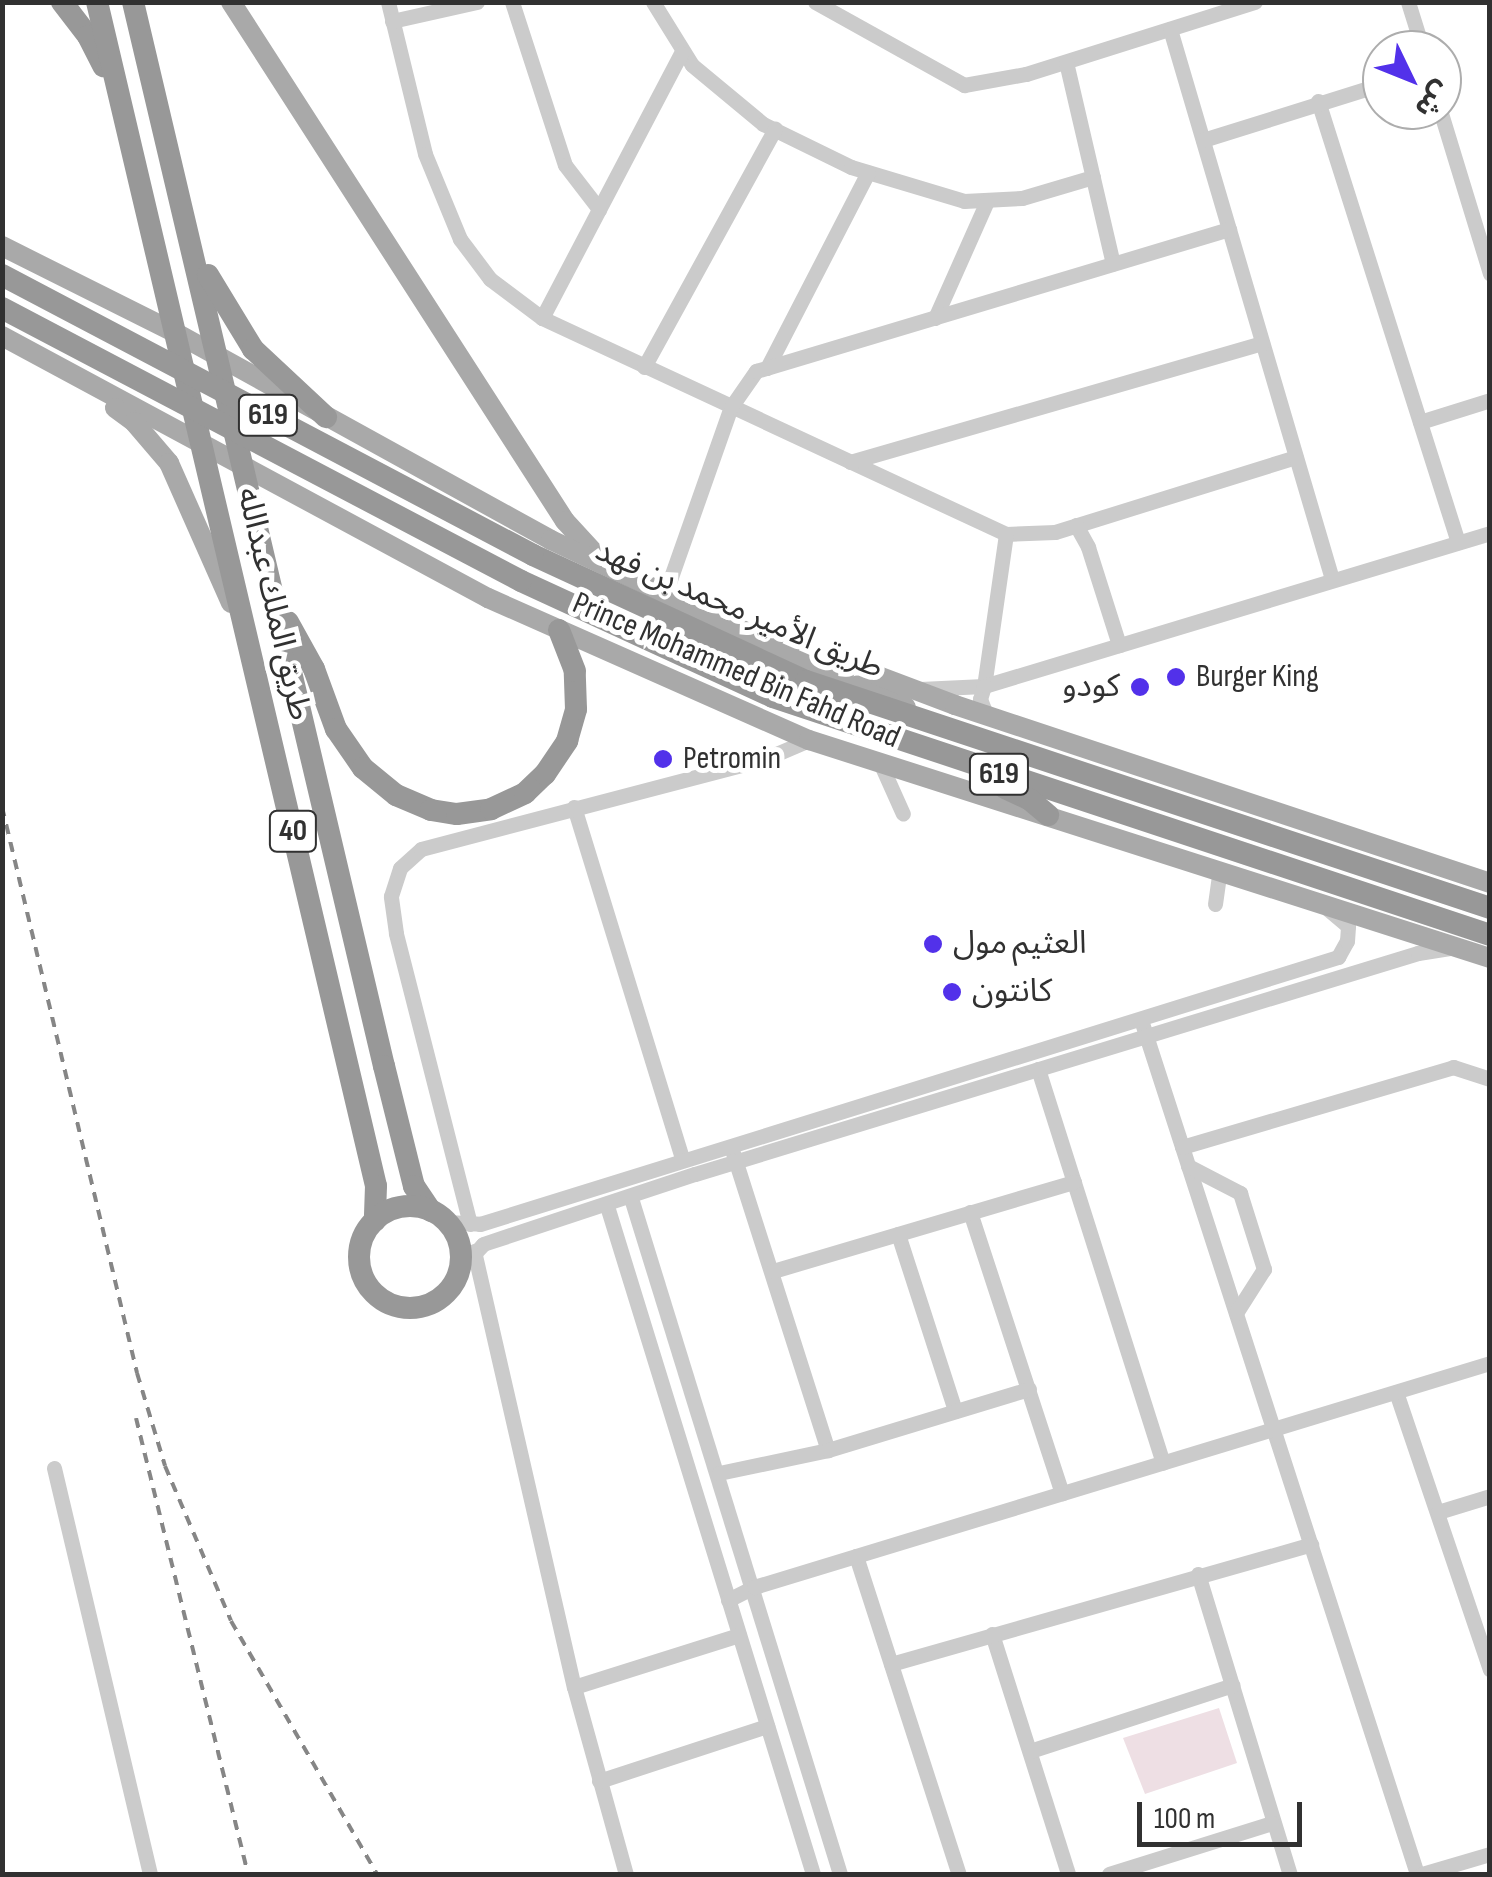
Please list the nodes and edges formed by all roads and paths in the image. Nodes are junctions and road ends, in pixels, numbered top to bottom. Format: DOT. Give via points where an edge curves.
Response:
graph roads {
  1 [pos="62,2"];
  2 [pos="97,2"];
  3 [pos="134,2"];
  4 [pos="231,2"];
  5 [pos="388,2"];
  6 [pos="477,2"];
  7 [pos="512,2"];
  8 [pos="653,2"];
  9 [pos="815,2"];
  10 [pos="1255,2"];
  11 [pos="1408,2"];
  12 [pos="392,21"];
  13 [pos="1170,29"];
  14 [pos="1416,30"];
  15 [pos="680,53"];
  16 [pos="1066,62"];
  17 [pos="1362,89"];
  18 [pos="1318,101"];
  19 [pos="122,105"];
  20 [pos="775,130"];
  21 [pos="1447,130"];
  22 [pos="1203,140"];
  23 [pos="868,172"];
  24 [pos="1093,177"];
  25 [pos="987,200"];
  26 [pos="599,208"];
  27 [pos="1229,229"];
  28 [pos="1484,234"];
  29 [pos="2,246"];
  30 [pos="193,247"];
  31 [pos="1114,264"];
  32 [pos="1490,274"];
  33 [pos="2,276"];
  34 [pos="2,308"];
  35 [pos="542,318"];
  36 [pos="935,318"];
  37 [pos="176,332"];
  38 [pos="2,336"];
  39 [pos="1262,343"];
  40 [pos="218,356"];
  41 [pos="644,368"];
  42 [pos="768,368"];
  43 [pos="75,374"];
  44 [pos="1490,400"];
  45 [pos="731,407"];
  46 [pos="326,416"];
  47 [pos="1420,422"];
  48 [pos="202,442"];
  49 [pos="1296,457"];
  50 [pos="850,462"];
  51 [pos="242,463"];
  52 [pos="1076,525"];
  53 [pos="1490,533"];
  54 [pos="1006,534"];
  55 [pos="1458,542"];
  56 [pos="606,566"];
  57 [pos="1332,579"];
  58 [pos="664,594"];
  59 [pos="275,597"];
  60 [pos="560,630"];
  61 [pos="247,636"];
  62 [pos="1119,645"];
  63 [pos="984,686"];
  64 [pos="912,689"];
  65 [pos="987,716"];
  66 [pos="927,724"];
  67 [pos="809,740"];
  68 [pos="959,761"];
  69 [pos="882,766"];
  70 [pos="574,807"];
  71 [pos="903,814"];
  72 [pos="1048,816"];
  73 [pos="1220,870"];
  74 [pos="1490,883"];
  75 [pos="1321,903"];
  76 [pos="1216,904"];
  77 [pos="1490,908"];
  78 [pos="1490,934"];
  79 [pos="1456,948"];
  80 [pos="1490,958"];
  81 [pos="1144,1028"];
  82 [pos="1038,1070"];
  83 [pos="1490,1079"];
  84 [pos="731,1144"];
  85 [pos="1182,1148"];
  86 [pos="682,1159"];
  87 [pos="736,1162"];
  88 [pos="1188,1166"];
  89 [pos="1074,1182"];
  90 [pos="632,1198"];
  91 [pos="607,1206"];
  92 [pos="970,1212"];
  93 [pos="450,1219"];
  94 [pos="376,1221"];
  95 [pos="898,1234"];
  96 [pos="467,1260"];
  97 [pos="773,1271"];
  98 [pos="1236,1313"];
  99 [pos="1490,1363"];
  100 [pos="1029,1389"];
  101 [pos="1396,1392"];
  102 [pos="955,1412"];
  103 [pos="1274,1429"];
  104 [pos="828,1450"];
  105 [pos="1162,1463"];
  106 [pos="54,1468"];
  107 [pos="720,1473"];
  108 [pos="1062,1494"];
  109 [pos="1490,1496"];
  110 [pos="1438,1512"];
  111 [pos="1311,1544"];
  112 [pos="856,1556"];
  113 [pos="1198,1574"];
  114 [pos="754,1587"];
  115 [pos="728,1600"];
  116 [pos="992,1634"];
  117 [pos="739,1635"];
  118 [pos="891,1664"];
  119 [pos="1490,1670"];
  120 [pos="1233,1685"];
  121 [pos="574,1687"];
  122 [pos="767,1726"];
  123 [pos="1030,1751"];
  124 [pos="599,1781"];
  125 [pos="1272,1823"];
  126 [pos="1490,1854"];
  127 [pos="150,1874"];
  128 [pos="626,1874"];
  129 [pos="813,1874"];
  130 [pos="840,1874"];
  131 [pos="960,1874"];
  132 [pos="1068,1874"];
  133 [pos="1109,1874"];
  134 [pos="1290,1874"];
  135 [pos="1419,1874"];
  1 -- 19 [label="highway" via="88,36"];
  2 -- 19 [label="highway, طريق الملك عبدالله / 40"];
  3 -- 30 [label="highway, طريق الملك عبدالله / 40"];
  4 -- 56 [label="main road" via="565,521"];
  5 -- 12 [label="street"];
  6 -- 12 [label="street"];
  7 -- 26 [label="street" via="565,166"];
  8 -- 15 [label="street"];
  9 -- 16 [label="street" via="964,86"];
  10 -- 13 [label="street"];
  11 -- 14 [label="street"];
  12 -- 35 [label="street" via="425,154 460,239 490,279"];
  13 -- 16 [label="street"];
  13 -- 22 [label="street"];
  15 -- 20 [label="street"];
  15 -- 26 [label="street"];
  16 -- 24 [label="street"];
  17 -- 18 [label="street"];
  18 -- 22 [label="street"];
  18 -- 47 [label="street"];
  19 -- 37 [label="highway, طريق الملك عبدالله / 40"];
  20 -- 23 [label="street"];
  20 -- 41 [label="street"];
  21 -- 28 [label="street"];
  22 -- 27 [label="street"];
  23 -- 25 [label="street" via="964,202"];
  23 -- 42 [label="street"];
  24 -- 25 [label="street" via="1022,198"];
  24 -- 31 [label="street"];
  25 -- 36 [label="street"];
  26 -- 35 [label="street"];
  27 -- 31 [label="street"];
  27 -- 39 [label="street"];
  28 -- 32 [label="street"];
  29 -- 37 [label="main road, Prince Mohammed Bin Fahd Road"];
  30 -- 40 [label="highway, طريق الملك عبدالله / 40"];
  30 -- 46 [label="highway" via="244,336"];
  31 -- 36 [label="street"];
  33 -- 66 [label="highway, طريق الأمير محمد بن فهد / 619, bridge" via="533,554 806,680"];
  34 -- 68 [label="highway, طريق الأمير محمد بن فهد / 619, bridge" via="522,581 774,697"];
  35 -- 41 [label="street"];
  36 -- 42 [label="street"];
  37 -- 40 [label="main road, Prince Mohammed Bin Fahd Road"];
  37 -- 48 [label="highway, طريق الملك عبدالله / 40"];
  38 -- 43 [label="main road, Prince Mohammed Bin Fahd Road"];
  39 -- 49 [label="street"];
  39 -- 50 [label="street"];
  40 -- 46 [label="main road, Prince Mohammed Bin Fahd Road"];
  40 -- 51 [label="highway, طريق الملك عبدالله / 40"];
  41 -- 45 [label="street"];
  42 -- 45 [label="street" via="756,372"];
  43 -- 48 [label="main road, Prince Mohammed Bin Fahd Road"];
  43 -- 61 [label="main road" via="134,422 169,463"];
  44 -- 47 [label="street"];
  45 -- 50 [label="street"];
  45 -- 58 [label="street"];
  46 -- 56 [label="main road, Prince Mohammed Bin Fahd Road"];
  47 -- 55 [label="street"];
  48 -- 51 [label="main road, Prince Mohammed Bin Fahd Road"];
  48 -- 61 [label="highway, طريق الملك عبدالله / 40"];
  49 -- 52 [label="street"];
  49 -- 57 [label="street"];
  50 -- 54 [label="street"];
  51 -- 59 [label="highway, طريق الملك عبدالله / 40"];
  51 -- 60 [label="main road, Prince Mohammed Bin Fahd Road" via="488,598"];
  52 -- 54 [label="street"];
  52 -- 62 [label="street"];
  53 -- 55 [label="street"];
  54 -- 63 [label="street"];
  55 -- 57 [label="street"];
  56 -- 58 [label="main road, Prince Mohammed Bin Fahd Road"];
  57 -- 62 [label="street"];
  58 -- 64 [label="main road, Prince Mohammed Bin Fahd Road"];
  58 -- 66 [label="main road" via="899,702"];
  59 -- 60 [label="highway" via="314,668 336,728 363,768 396,795 457,814 525,793 567,741 576,709 575,671"];
  59 -- 93 [label="highway, طريق الملك عبدالله / 40" via="414,1186"];
  60 -- 67 [label="main road, Prince Mohammed Bin Fahd Road"];
  61 -- 94 [label="highway, طريق الملك عبدالله / 40" via="376,1186"];
  62 -- 63 [label="street"];
  63 -- 64 [label="street"];
  63 -- 65 [label="street" via="980,699"];
  64 -- 65 [label="main road, Prince Mohammed Bin Fahd Road"];
  65 -- 74 [label="main road, Prince Mohammed Bin Fahd Road"];
  66 -- 77 [label="highway, طريق الأمير محمد بن فهد / 619"];
  67 -- 69 [label="main road, Prince Mohammed Bin Fahd Road"];
  67 -- 70 [label="street" via="767,758"];
  68 -- 72 [label="highway"];
  68 -- 78 [label="highway, طريق الأمير محمد بن فهد / 619"];
  69 -- 71 [label="street"];
  69 -- 72 [label="main road, Prince Mohammed Bin Fahd Road"];
  70 -- 86 [label="street"];
  70 -- 93 [label="street" via="421,848 400,868 391,896"];
  72 -- 73 [label="main road, Prince Mohammed Bin Fahd Road"];
  73 -- 75 [label="main road, Prince Mohammed Bin Fahd Road"];
  73 -- 76 [label="street"];
  75 -- 79 [label="main road, Prince Mohammed Bin Fahd Road"];
  75 -- 81 [label="street" via="1348,926 1338,957"];
  79 -- 80 [label="main road, Prince Mohammed Bin Fahd Road"];
  79 -- 81 [label="street" via="1418,952"];
  81 -- 82 [label="street"];
  81 -- 84 [label="street"];
  81 -- 85 [label="street"];
  82 -- 87 [label="street"];
  82 -- 89 [label="street"];
  83 -- 85 [label="street" via="1453,1067"];
  84 -- 86 [label="street"];
  84 -- 87 [label="street"];
  85 -- 88 [label="street"];
  86 -- 93 [label="street"];
  87 -- 90 [label="street"];
  87 -- 97 [label="street"];
  88 -- 98 [label="street"];
  88 -- 98 [label="street" via="1240,1193 1264,1269"];
  89 -- 92 [label="street"];
  89 -- 105 [label="street"];
  90 -- 91 [label="street"];
  90 -- 107 [label="street"];
  91 -- 96 [label="street" via="484,1244"];
  91 -- 115 [label="street"];
  92 -- 95 [label="street"];
  92 -- 100 [label="street"];
  93 -- 94 [label="highway" via="402,1207"];
  93 -- 96 [label="highway"];
  94 -- 96 [label="highway" via="360,1256 367,1285 399,1307 429,1305 446,1294"];
  95 -- 97 [label="street"];
  95 -- 102 [label="street"];
  96 -- 121 [label="street"];
  97 -- 104 [label="street"];
  98 -- 103 [label="street"];
  99 -- 101 [label="street"];
  100 -- 102 [label="street"];
  100 -- 108 [label="street"];
  101 -- 103 [label="street"];
  101 -- 110 [label="street"];
  102 -- 104 [label="street"];
  103 -- 105 [label="street"];
  103 -- 111 [label="street"];
  104 -- 107 [label="street"];
  105 -- 108 [label="street"];
  106 -- 127 [label="street"];
  107 -- 114 [label="street"];
  108 -- 112 [label="street"];
  109 -- 110 [label="street"];
  110 -- 119 [label="street"];
  111 -- 113 [label="street"];
  111 -- 135 [label="street"];
  112 -- 114 [label="street"];
  112 -- 118 [label="street"];
  113 -- 116 [label="street"];
  113 -- 120 [label="street"];
  114 -- 115 [label="street"];
  114 -- 130 [label="street"];
  115 -- 117 [label="street"];
  116 -- 118 [label="street"];
  116 -- 123 [label="street"];
  117 -- 121 [label="street"];
  117 -- 122 [label="street"];
  118 -- 131 [label="street"];
  120 -- 123 [label="street"];
  120 -- 125 [label="street"];
  121 -- 124 [label="street"];
  122 -- 124 [label="street"];
  122 -- 129 [label="street"];
  123 -- 132 [label="street"];
  124 -- 128 [label="street"];
  125 -- 133 [label="street"];
  125 -- 134 [label="street"];
  126 -- 135 [label="street"];
}
